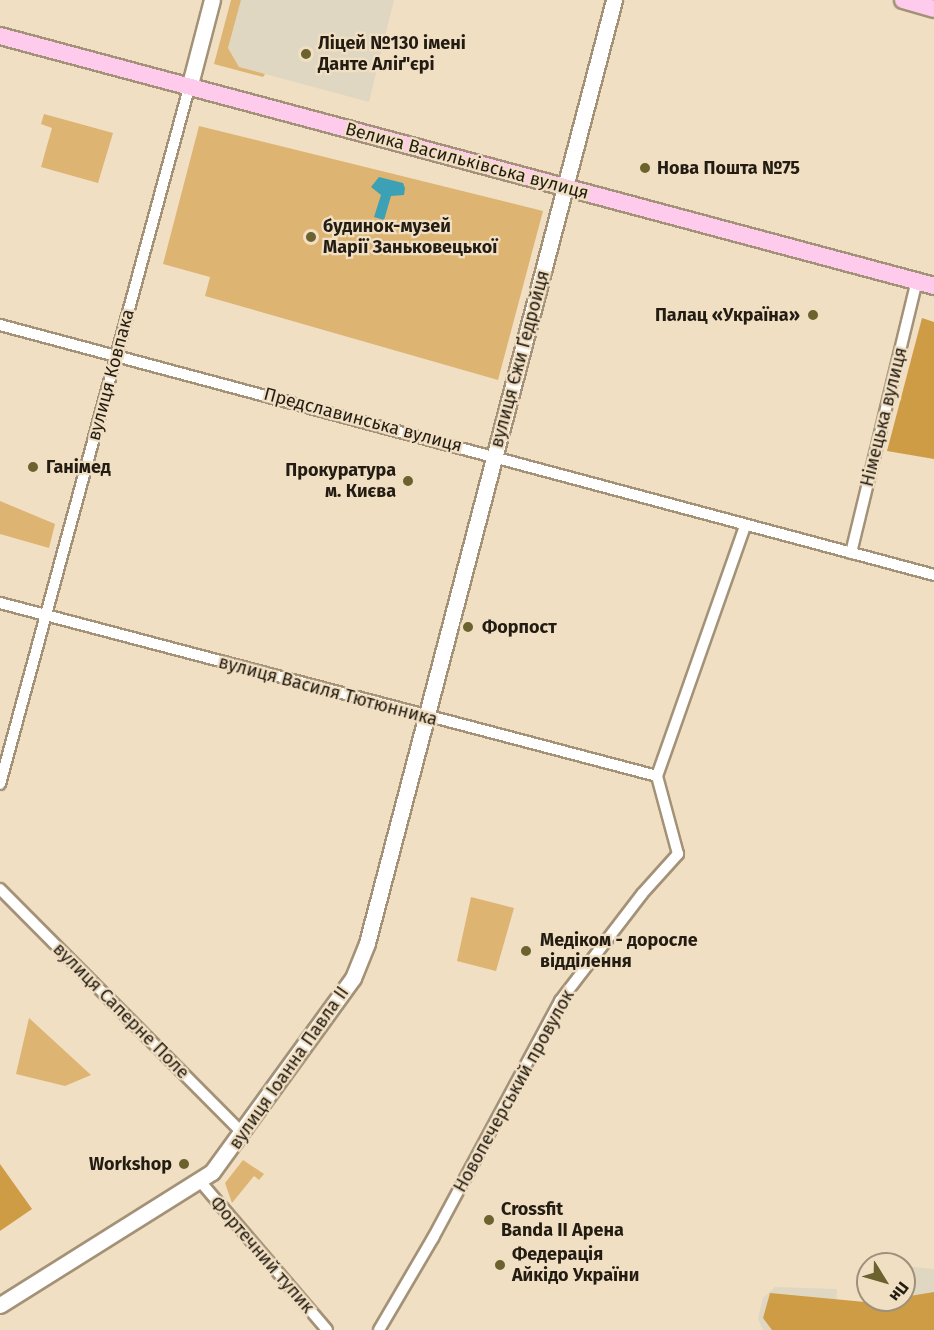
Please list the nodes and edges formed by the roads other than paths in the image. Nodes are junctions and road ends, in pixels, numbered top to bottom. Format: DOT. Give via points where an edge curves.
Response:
graph roads {
  1 [pos="212,0"];
  2 [pos="614,0"];
  3 [pos="903,0"];
  4 [pos="934,9"];
  5 [pos="0,36"];
  6 [pos="189,88"];
  7 [pos="567,187"];
  8 [pos="917,281"];
  9 [pos="934,286"];
  10 [pos="0,325"];
  11 [pos="117,356"];
  12 [pos="494,454"];
  13 [pos="746,526"];
  14 [pos="851,553"];
  15 [pos="934,575"];
  16 [pos="0,603"];
  17 [pos="46,614"];
  18 [pos="426,718"];
  19 [pos="657,776"];
  20 [pos="0,784"];
  21 [pos="0,889"];
  22 [pos="243,1134"];
  23 [pos="199,1180"];
  24 [pos="0,1305"];
  25 [pos="327,1330"];
  26 [pos="379,1330"];
  1 -- 6 [label="street, вулиця Ковпака"];
  2 -- 7 [label="street, вулиця Єжи Ґедройця"];
  3 -- 4 [label="main road"];
  5 -- 6 [label="main road, Велика Васильківська вулиця"];
  6 -- 7 [label="main road, Велика Васильківська вулиця"];
  6 -- 11 [label="street, вулиця Ковпака"];
  7 -- 8 [label="main road, Велика Васильківська вулиця"];
  7 -- 12 [label="street, вулиця Єжи Ґедройця"];
  8 -- 9 [label="main road, Велика Васильківська вулиця"];
  8 -- 14 [label="street, Німецька вулиця"];
  10 -- 11 [label="street, Предславинська вулиця"];
  11 -- 12 [label="street, Предславинська вулиця"];
  11 -- 17 [label="street, вулиця Ковпака"];
  12 -- 13 [label="street, Предславинська вулиця"];
  12 -- 18 [label="street, вулиця Єжи Ґедройця"];
  13 -- 14 [label="street, Предславинська вулиця"];
  13 -- 19 [label="street"];
  14 -- 15 [label="street, Предславинська вулиця"];
  16 -- 17 [label="street, вулиця Василя Тютюнника"];
  17 -- 18 [label="street, вулиця Василя Тютюнника"];
  17 -- 20 [label="street, вулиця Ковпака"];
  18 -- 19 [label="street, вулиця Василя Тютюнника"];
  18 -- 22 [label="street, вулиця Іоанна Павла II" via="361,960 319,1030"];
  19 -- 26 [label="street, Новопечерський провулок" via="678,854 560,1000 433,1238"];
  21 -- 22 [label="street, вулиця Саперне Поле"];
  22 -- 23 [label="street, вулиця Іоанна Павла II" via="223,1160"];
  23 -- 24 [label="street, вулиця Іоанна Павла II"];
  23 -- 25 [label="street, Фортечний тупик"];
}
